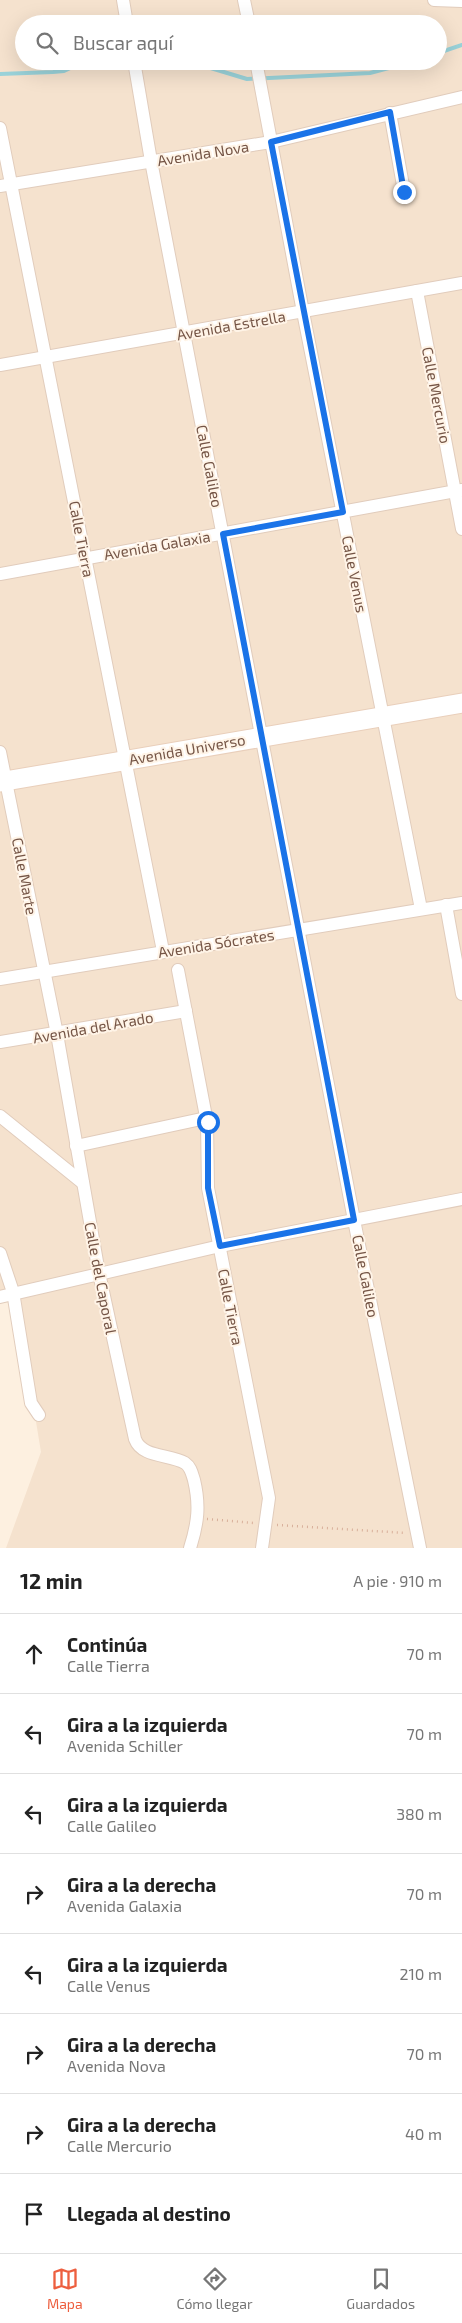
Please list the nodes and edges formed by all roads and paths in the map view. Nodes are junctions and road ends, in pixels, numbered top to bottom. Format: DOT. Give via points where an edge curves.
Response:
graph roads {
  1 [pos="123,0"];
  2 [pos="244,0"];
  3 [pos="434,0"];
  4 [pos="443,0"];
  5 [pos="462,1"];
  6 [pos="126,15"];
  7 [pos="247,15"];
  8 [pos="135,70"];
  9 [pos="257,70"];
  10 [pos="462,97"];
  11 [pos="390,112"];
  12 [pos="0,128"];
  13 [pos="271,142"];
  14 [pos="151,161"];
  15 [pos="6,185"];
  16 [pos="404,192"];
  17 [pos="461,286"];
  18 [pos="417,291"];
  19 [pos="303,312"];
  20 [pos="184,333"];
  21 [pos="46,357"];
  22 [pos="0,365"];
  23 [pos="458,490"];
  24 [pos="343,512"];
  25 [pos="462,529"];
  26 [pos="223,534"];
  27 [pos="85,558"];
  28 [pos="0,574"];
  29 [pos="462,703"];
  30 [pos="384,716"];
  31 [pos="262,737"];
  32 [pos="0,752"];
  33 [pos="125,760"];
  34 [pos="3,781"];
  35 [pos="462,903"];
  36 [pos="446,905"];
  37 [pos="422,909"];
  38 [pos="299,930"];
  39 [pos="163,951"];
  40 [pos="178,970"];
  41 [pos="44,971"];
  42 [pos="0,979"];
  43 [pos="462,994"];
  44 [pos="186,1011"];
  45 [pos="57,1034"];
  46 [pos="0,1042"];
  47 [pos="0,1116"];
  48 [pos="206,1118"];
  49 [pos="76,1146"];
  50 [pos="83,1183"];
  51 [pos="462,1199"];
  52 [pos="354,1220"];
  53 [pos="220,1246"];
  54 [pos="0,1253"];
  55 [pos="99,1273"];
  56 [pos="13,1292"];
  57 [pos="0,1297"];
  58 [pos="39,1414"];
  59 [pos="198,1519"];
  60 [pos="267,1524"];
  61 [pos="418,1542"];
  62 [pos="190,1548"];
  63 [pos="262,1548"];
  1 -- 6 [label="street"];
  2 -- 7 [label="street"];
  3 -- 4 [label="street"];
  4 -- 5 [label="street"];
  8 -- 14 [label="street, Calle Galileo"];
  9 -- 13 [label="street, Calle Venus"];
  10 -- 11 [label="street, Avenida Nova"];
  11 -- 13 [label="street, Avenida Nova"];
  11 -- 16 [label="street"];
  12 -- 15 [label="street, Calle Tierra"];
  13 -- 14 [label="street, Avenida Nova"];
  13 -- 19 [label="street, Calle Venus"];
  14 -- 15 [label="street, Avenida Nova"];
  14 -- 20 [label="street, Calle Galileo"];
  15 -- 21 [label="street, Calle Tierra"];
  17 -- 18 [label="street, Avenida Estrella"];
  18 -- 19 [label="street, Avenida Estrella"];
  18 -- 23 [label="street, Calle Mercurio"];
  19 -- 20 [label="street, Avenida Estrella"];
  19 -- 24 [label="street, Calle Venus"];
  20 -- 21 [label="street, Avenida Estrella"];
  20 -- 26 [label="street, Calle Galileo"];
  21 -- 22 [label="street, Avenida Estrella"];
  21 -- 27 [label="street, Calle Tierra"];
  23 -- 24 [label="street, Avenida Galaxia"];
  23 -- 25 [label="street, Calle Mercurio"];
  24 -- 26 [label="street, Avenida Galaxia"];
  24 -- 30 [label="street, Calle Venus"];
  26 -- 27 [label="street, Avenida Galaxia"];
  26 -- 31 [label="street, Calle Galileo"];
  27 -- 28 [label="street, Avenida Galaxia"];
  27 -- 33 [label="street, Calle Tierra"];
  29 -- 30 [label="street, Avenida Universo"];
  30 -- 31 [label="street, Avenida Universo"];
  30 -- 37 [label="street, Calle Venus"];
  31 -- 33 [label="street, Avenida Universo"];
  31 -- 38 [label="street, Calle Galileo"];
  32 -- 34 [label="street, Calle Marte"];
  33 -- 34 [label="street, Avenida Universo"];
  33 -- 39 [label="street, Calle Tierra"];
  34 -- 41 [label="street, Calle Marte"];
  35 -- 36 [label="street, Avenida Sócrates"];
  36 -- 37 [label="street, Avenida Sócrates"];
  36 -- 43 [label="street"];
  37 -- 38 [label="street, Avenida Sócrates"];
  38 -- 39 [label="street, Avenida Sócrates"];
  38 -- 52 [label="street, Calle Galileo"];
  39 -- 41 [label="street, Avenida Sócrates"];
  40 -- 44 [label="street, Calle Tierra"];
  41 -- 42 [label="street, Avenida Sócrates"];
  41 -- 45 [label="street, Calle del Caporal"];
  44 -- 45 [label="street, Avenida del Arado"];
  44 -- 48 [label="street, Calle Tierra"];
  45 -- 46 [label="street, Avenida del Arado"];
  45 -- 49 [label="street, Calle del Caporal"];
  47 -- 50 [label="street"];
  48 -- 49 [label="street"];
  48 -- 53 [label="street, Calle Tierra" via="208,1188"];
  49 -- 50 [label="street, Calle del Caporal"];
  50 -- 55 [label="street, Calle del Caporal"];
  51 -- 52 [label="street"];
  52 -- 53 [label="street"];
  52 -- 61 [label="street, Calle Galileo"];
  53 -- 55 [label="street"];
  53 -- 60 [label="street, Calle Tierra" via="269,1498"];
  54 -- 56 [label="street"];
  55 -- 56 [label="street"];
  55 -- 59 [label="street, Calle del Caporal" via="137,1445 187,1465 192,1472 197,1495"];
  56 -- 57 [label="street"];
  56 -- 58 [label="street" via="31,1403"];
  59 -- 60 [label="path"];
  59 -- 62 [label="street, Calle del Caporal"];
  60 -- 61 [label="path"];
  60 -- 63 [label="street, Calle Tierra"];
}
